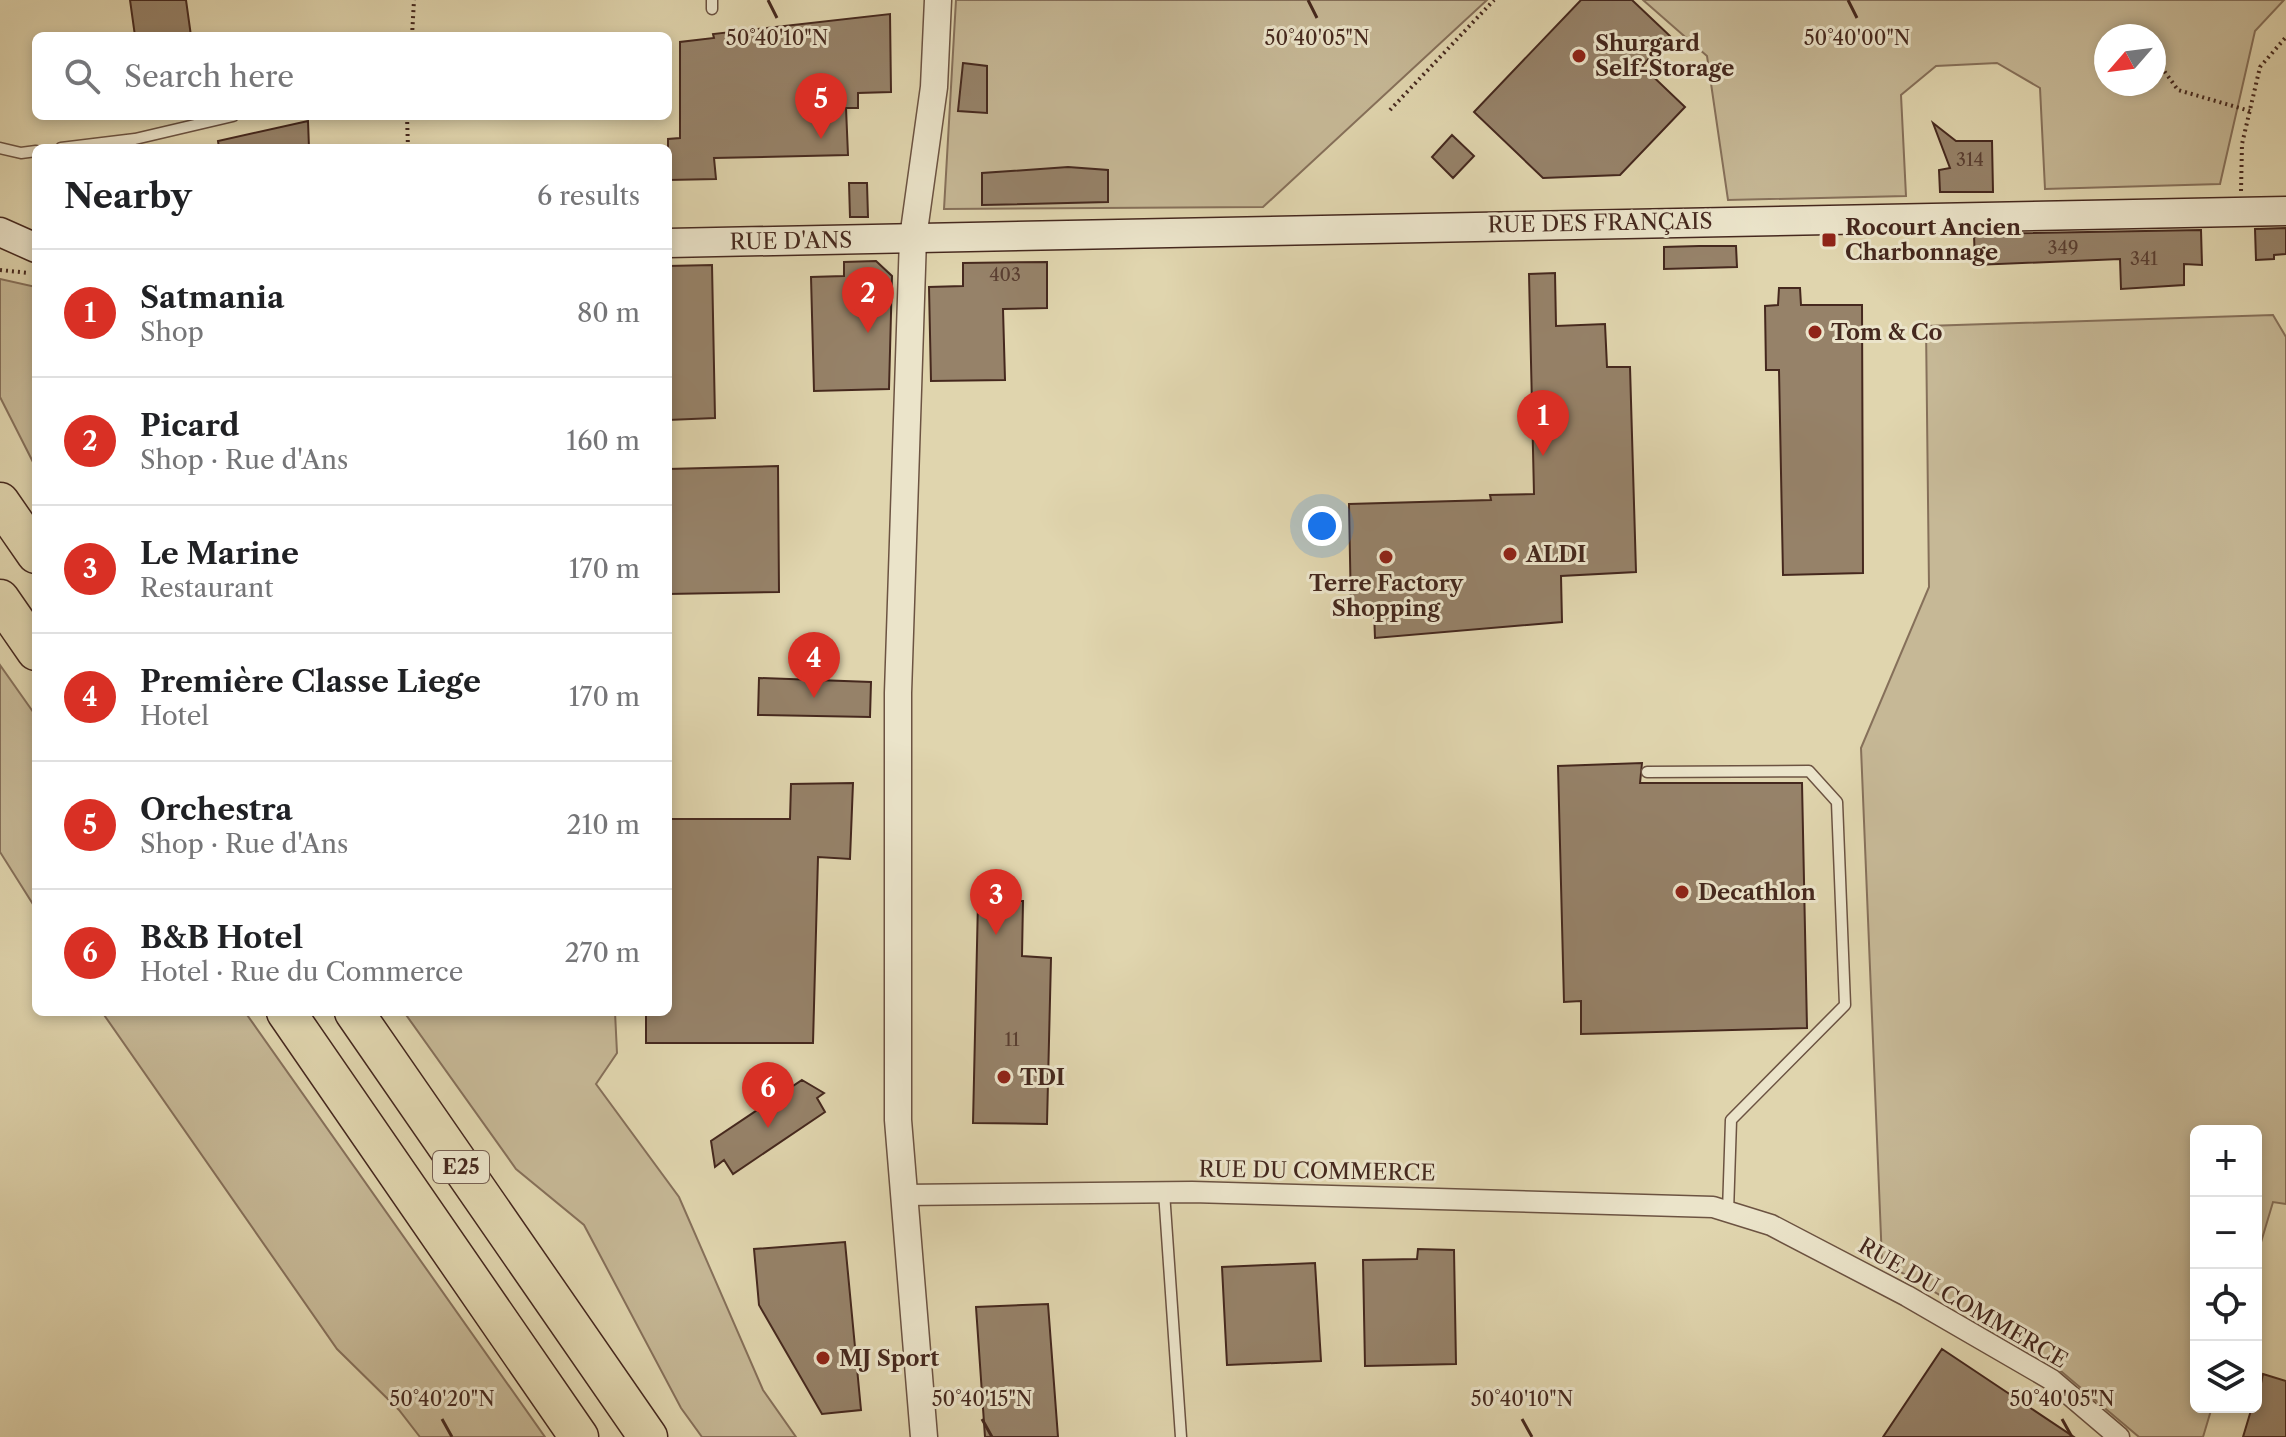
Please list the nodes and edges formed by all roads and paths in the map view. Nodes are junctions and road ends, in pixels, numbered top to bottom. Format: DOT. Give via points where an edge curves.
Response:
graph roads {
  1 [pos="414,0"];
  2 [pos="938,0"];
  3 [pos="1494,0"];
  4 [pos="412,32"];
  5 [pos="2286,37"];
  6 [pos="2166,74"];
  7 [pos="1390,110"];
  8 [pos="2250,111"];
  9 [pos="216,120"];
  10 [pos="407,120"];
  11 [pos="94,144"];
  12 [pos="408,144"];
  13 [pos="0,148"];
  14 [pos="32,152"];
  15 [pos="2241,174"];
  16 [pos="2286,211"];
  17 [pos="0,232"];
  18 [pos="913,238"];
  19 [pos="672,243"];
  20 [pos="32,246"];
  21 [pos="0,270"];
  22 [pos="32,273"];
  23 [pos="0,502"];
  24 [pos="32,548"];
  25 [pos="0,599"];
  26 [pos="32,645"];
  27 [pos="1647,772"];
  28 [pos="289,1016"];
  29 [pos="357,1016"];
  30 [pos="1164,1192"];
  31 [pos="903,1195"];
  32 [pos="1728,1212"];
  33 [pos="579,1437"];
  34 [pos="648,1437"];
  35 [pos="924,1437"];
  36 [pos="1181,1437"];
  37 [pos="2119,1437"];
  1 -- 4 [label="path"];
  2 -- 18 [label="street" via="934,87"];
  3 -- 7 [label="path"];
  5 -- 8 [label="path" via="2260,67"];
  6 -- 8 [label="path" via="2178,90"];
  8 -- 15 [label="path"];
  9 -- 11 [label="lane"];
  10 -- 12 [label="path"];
  13 -- 14 [label="lane"];
  16 -- 18 [label="main road, RUE DES FRANÇAIS"];
  17 -- 20 [label="main road"];
  18 -- 19 [label="main road, RUE D'ANS"];
  18 -- 31 [label="street" via="898,709 898,1120"];
  21 -- 22 [label="path"];
  23 -- 24 [label="highway"];
  25 -- 26 [label="highway"];
  27 -- 32 [label="lane" via="1809,771 1837,802 1845,1005 1731,1120"];
  28 -- 33 [label="highway, E25"];
  29 -- 34 [label="highway, E25"];
  30 -- 31 [label="street, RUE DU COMMERCE"];
  30 -- 32 [label="street, RUE DU COMMERCE" via="1543,1200 1713,1207"];
  30 -- 36 [label="lane"];
  31 -- 35 [label="street"];
  32 -- 37 [label="street, RUE DU COMMERCE" via="1771,1225 1920,1304 2052,1380"];
}
